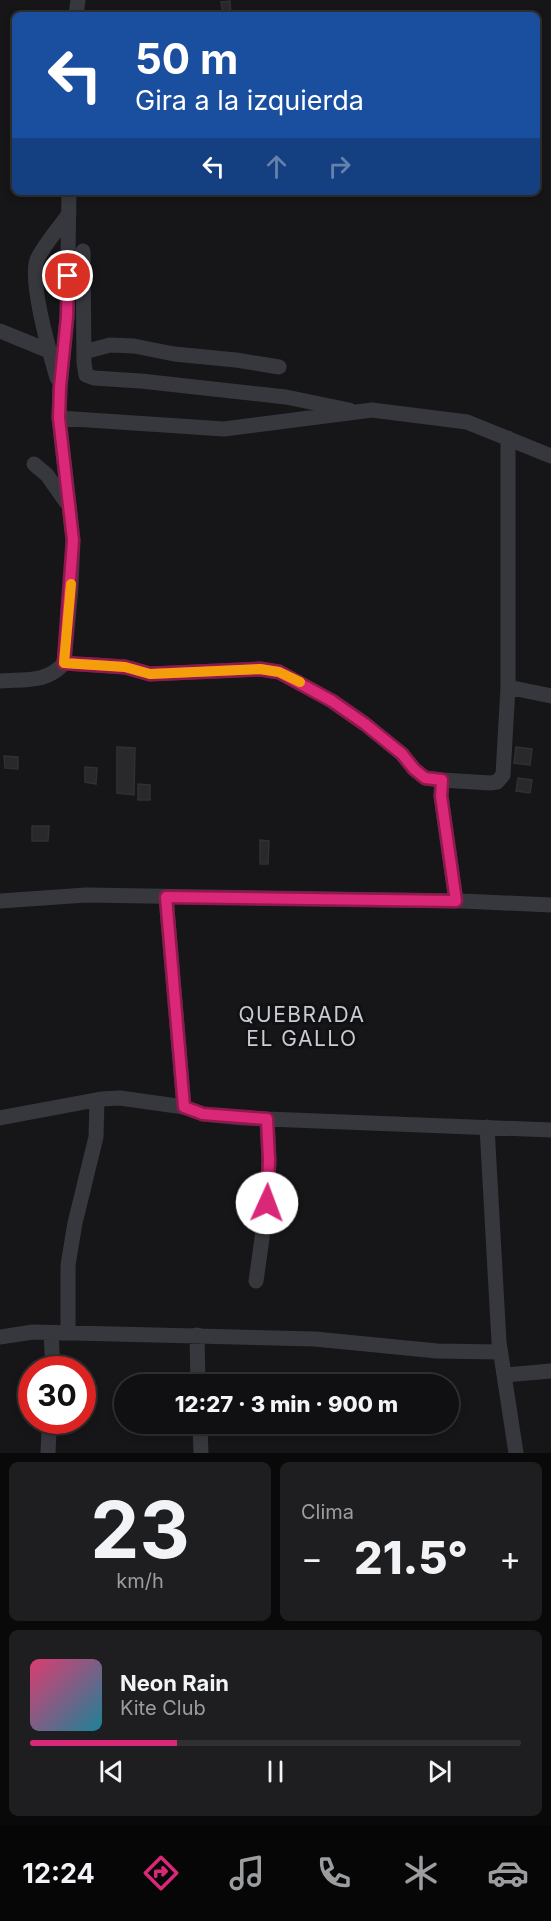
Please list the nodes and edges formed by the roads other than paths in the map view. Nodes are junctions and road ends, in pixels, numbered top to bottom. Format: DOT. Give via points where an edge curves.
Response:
graph roads {
  1 [pos="69,195"];
  2 [pos="69,214"];
  3 [pos="83,251"];
  4 [pos="0,331"];
  5 [pos="49,351"];
  6 [pos="84,357"];
  7 [pos="279,366"];
  8 [pos="61,370"];
  9 [pos="60,387"];
  10 [pos="355,412"];
  11 [pos="59,418"];
  12 [pos="508,438"];
  13 [pos="551,456"];
  14 [pos="34,464"];
  15 [pos="68,505"];
  16 [pos="64,663"];
  17 [pos="0,681"];
  18 [pos="508,687"];
  19 [pos="551,696"];
  20 [pos="442,780"];
  21 [pos="166,897"];
  22 [pos="456,901"];
  23 [pos="0,902"];
  24 [pos="551,904"];
  25 [pos="97,1100"];
  26 [pos="184,1107"];
  27 [pos="0,1119"];
  28 [pos="267,1119"];
  29 [pos="487,1127"];
  30 [pos="551,1130"];
  31 [pos="256,1281"];
  32 [pos="51,1333"];
  33 [pos="68,1333"];
  34 [pos="197,1335"];
  35 [pos="0,1337"];
  36 [pos="500,1352"];
  37 [pos="52,1356"];
  38 [pos="551,1371"];
  39 [pos="198,1374"];
  40 [pos="504,1376"];
  41 [pos="49,1434"];
  42 [pos="200,1434"];
  43 [pos="48,1453"];
  44 [pos="201,1453"];
  45 [pos="516,1453"];
  1 -- 2 [label="street"];
  2 -- 5 [label="street" via="41,251 35,269"];
  2 -- 8 [label="street" via="67,317"];
  3 -- 6 [label="street"];
  4 -- 5 [label="street"];
  5 -- 9 [label="street"];
  6 -- 7 [label="street" via="110,345 134,346"];
  6 -- 8 [label="street"];
  6 -- 10 [label="street" via="86,375 94,378 286,397"];
  8 -- 9 [label="street"];
  9 -- 11 [label="street"];
  10 -- 11 [label="street" via="224,429"];
  10 -- 12 [label="street" via="372,410 467,422"];
  11 -- 15 [label="street"];
  12 -- 13 [label="street"];
  12 -- 18 [label="street"];
  14 -- 15 [label="street"];
  15 -- 16 [label="street" via="73,540"];
  16 -- 17 [label="street" via="45,678"];
  16 -- 20 [label="street" via="125,667 150,674 260,669 279,672 365,724 425,778"];
  18 -- 19 [label="street"];
  18 -- 20 [label="street" via="501,780"];
  20 -- 22 [label="street"];
  21 -- 22 [label="street"];
  21 -- 23 [label="street" via="86,895"];
  21 -- 26 [label="street"];
  22 -- 24 [label="street"];
  25 -- 26 [label="street" via="120,1098"];
  25 -- 27 [label="street"];
  25 -- 33 [label="street" via="96,1137 68,1265"];
  26 -- 28 [label="street" via="203,1114"];
  28 -- 29 [label="street"];
  28 -- 31 [label="street" via="267,1203"];
  29 -- 30 [label="street"];
  29 -- 36 [label="street"];
  32 -- 33 [label="street"];
  32 -- 35 [label="street"];
  32 -- 37 [label="street"];
  33 -- 34 [label="street"];
  34 -- 36 [label="street"];
  34 -- 39 [label="street"];
  36 -- 40 [label="street"];
  38 -- 40 [label="street"];
  40 -- 45 [label="street"];
  41 -- 43 [label="street"];
  42 -- 44 [label="street"];
}
